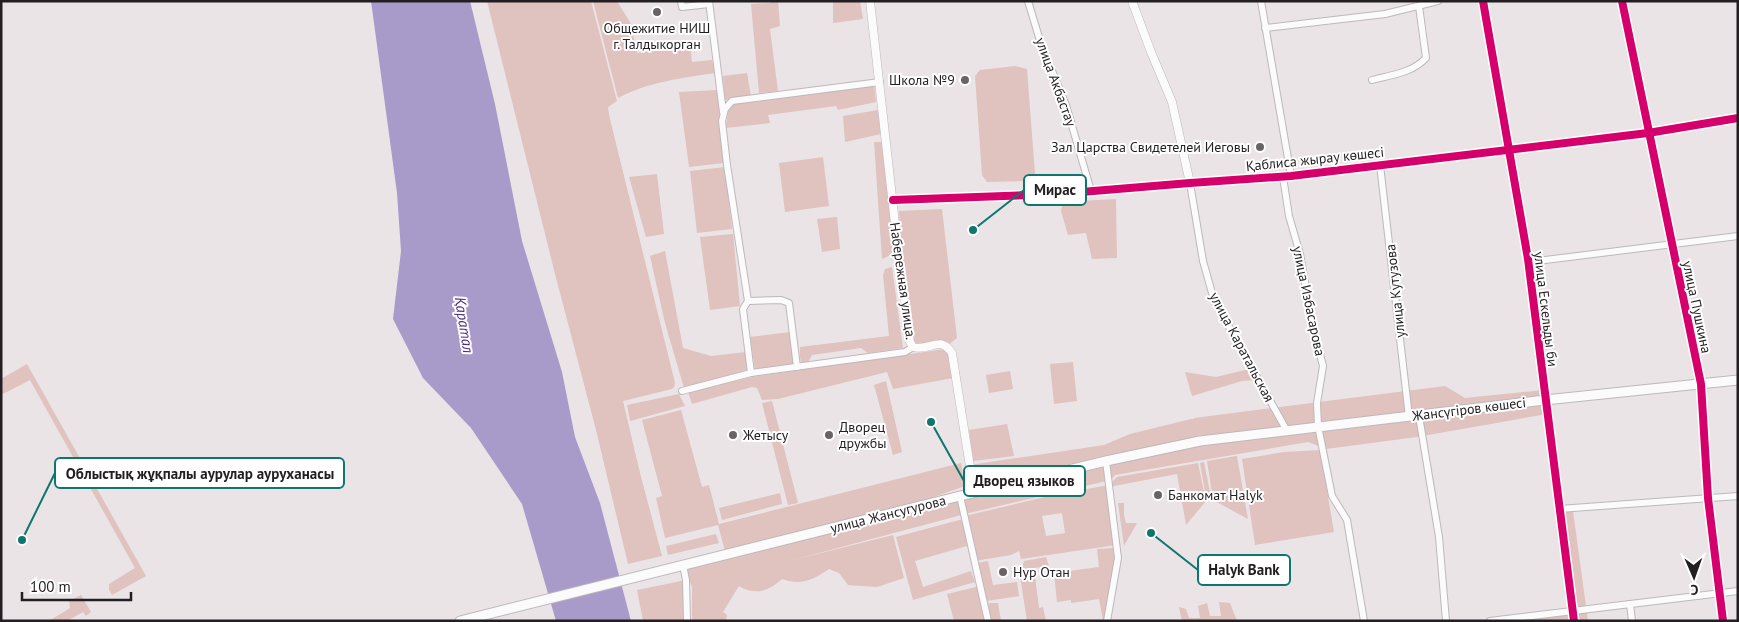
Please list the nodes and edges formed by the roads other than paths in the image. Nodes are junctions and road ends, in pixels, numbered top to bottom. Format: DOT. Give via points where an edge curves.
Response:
graph roads {
  1 [pos="681,1"];
  2 [pos="870,1"];
  3 [pos="1028,1"];
  4 [pos="1132,1"];
  5 [pos="1261,1"];
  6 [pos="1438,1"];
  7 [pos="1483,1"];
  8 [pos="1622,1"];
  9 [pos="709,3"];
  10 [pos="1419,6"];
  11 [pos="1266,28"];
  12 [pos="1372,80"];
  13 [pos="880,82"];
  14 [pos="723,115"];
  15 [pos="1738,118"];
  16 [pos="1648,133"];
  17 [pos="1509,150"];
  18 [pos="1380,165"];
  19 [pos="1287,176"];
  20 [pos="1190,183"];
  21 [pos="1091,192"];
  22 [pos="893,200"];
  23 [pos="1738,236"];
  24 [pos="1671,244"];
  25 [pos="1528,262"];
  26 [pos="748,301"];
  27 [pos="913,347"];
  28 [pos="797,367"];
  29 [pos="751,372"];
  30 [pos="1738,380"];
  31 [pos="1700,384"];
  32 [pos="682,391"];
  33 [pos="1545,400"];
  34 [pos="1419,416"];
  35 [pos="1409,417"];
  36 [pos="1318,426"];
  37 [pos="1287,431"];
  38 [pos="1200,442"];
  39 [pos="1106,462"];
  40 [pos="974,492"];
  41 [pos="960,496"];
  42 [pos="1738,496"];
  43 [pos="1708,498"];
  44 [pos="1559,509"];
  45 [pos="683,565"];
  46 [pos="1738,591"];
  47 [pos="1719,593"];
  48 [pos="1630,604"];
  49 [pos="1572,610"];
  50 [pos="460,621"];
  51 [pos="687,621"];
  52 [pos="988,621"];
  53 [pos="1106,621"];
  54 [pos="1364,621"];
  55 [pos="1446,621"];
  56 [pos="1490,621"];
  57 [pos="1574,621"];
  58 [pos="1632,621"];
  59 [pos="1723,621"];
  1 -- 9 [label="street" via="682,7"];
  2 -- 13 [label="street, Набережная улица."];
  3 -- 21 [label="street, улица Акбастау" via="1041,44 1066,105"];
  4 -- 20 [label="street, улица Каратальская" via="1172,102"];
  5 -- 11 [label="street, улица Избасарова"];
  6 -- 10 [label="street"];
  7 -- 17 [label="street, улица Ескельды би"];
  8 -- 16 [label="street, улица Пушкина"];
  9 -- 14 [label="street"];
  10 -- 11 [label="street" via="1385,14"];
  10 -- 12 [label="street" via="1426,58 1411,70"];
  11 -- 19 [label="street, улица Избасарова"];
  13 -- 14 [label="street" via="732,101"];
  13 -- 22 [label="street, Набережная улица."];
  14 -- 26 [label="street" via="727,165"];
  15 -- 16 [label="street, Қаблиса жырау көшесі"];
  16 -- 17 [label="street, Қаблиса жырау көшесі"];
  16 -- 24 [label="street, улица Пушкина"];
  17 -- 18 [label="street, Қаблиса жырау көшесі"];
  17 -- 25 [label="street, улица Ескельды би"];
  18 -- 19 [label="street, Қаблиса жырау көшесі"];
  18 -- 35 [label="street, улица Кутузова"];
  19 -- 20 [label="street, Қаблиса жырау көшесі"];
  19 -- 36 [label="street, улица Избасарова" via="1289,216 1300,254 1322,366 1317,403"];
  20 -- 21 [label="street, Қаблиса жырау көшесі"];
  20 -- 37 [label="street, улица Каратальская" via="1203,261 1214,300"];
  21 -- 22 [label="street, Қаблиса жырау көшесі"];
  22 -- 27 [label="street, Набережная улица."];
  23 -- 24 [label="street"];
  24 -- 25 [label="street"];
  24 -- 31 [label="street, улица Пушкина"];
  25 -- 33 [label="street, улица Ескельды би"];
  26 -- 28 [label="street" via="781,300 789,303"];
  26 -- 29 [label="street" via="743,309"];
  27 -- 28 [label="street" via="905,352"];
  27 -- 40 [label="street, Набережная улица." via="939,344 947,346 952,353"];
  28 -- 29 [label="street"];
  29 -- 32 [label="street"];
  30 -- 31 [label="main road, Жансүгіров көшесі"];
  31 -- 33 [label="main road, Жансүгіров көшесі"];
  31 -- 43 [label="street, улица Пушкина"];
  33 -- 34 [label="main road, Жансүгіров көшесі"];
  33 -- 44 [label="street, улица Ескельды би"];
  34 -- 35 [label="main road, Жансүгіров көшесі"];
  34 -- 55 [label="street" via="1439,537"];
  35 -- 36 [label="main road, Жансүгіров көшесі"];
  36 -- 37 [label="main road, Жансүгіров көшесі"];
  36 -- 54 [label="street" via="1332,496 1347,520"];
  37 -- 38 [label="main road, Жансүгіров көшесі"];
  38 -- 39 [label="main road, улица Жансугурова"];
  39 -- 40 [label="main road, улица Жансугурова"];
  39 -- 53 [label="street" via="1118,558"];
  40 -- 41 [label="main road, улица Жансугурова"];
  41 -- 45 [label="main road, улица Жансугурова"];
  41 -- 52 [label="street"];
  42 -- 43 [label="street"];
  43 -- 44 [label="street"];
  43 -- 47 [label="street, улица Пушкина"];
  44 -- 49 [label="street, улица Ескельды би"];
  45 -- 50 [label="main road, улица Жансугурова"];
  45 -- 51 [label="street"];
  46 -- 47 [label="street"];
  47 -- 48 [label="street"];
  47 -- 59 [label="street, улица Пушкина"];
  48 -- 49 [label="street"];
  48 -- 58 [label="street"];
  49 -- 56 [label="street"];
  49 -- 57 [label="street, улица Ескельды би"];
}
